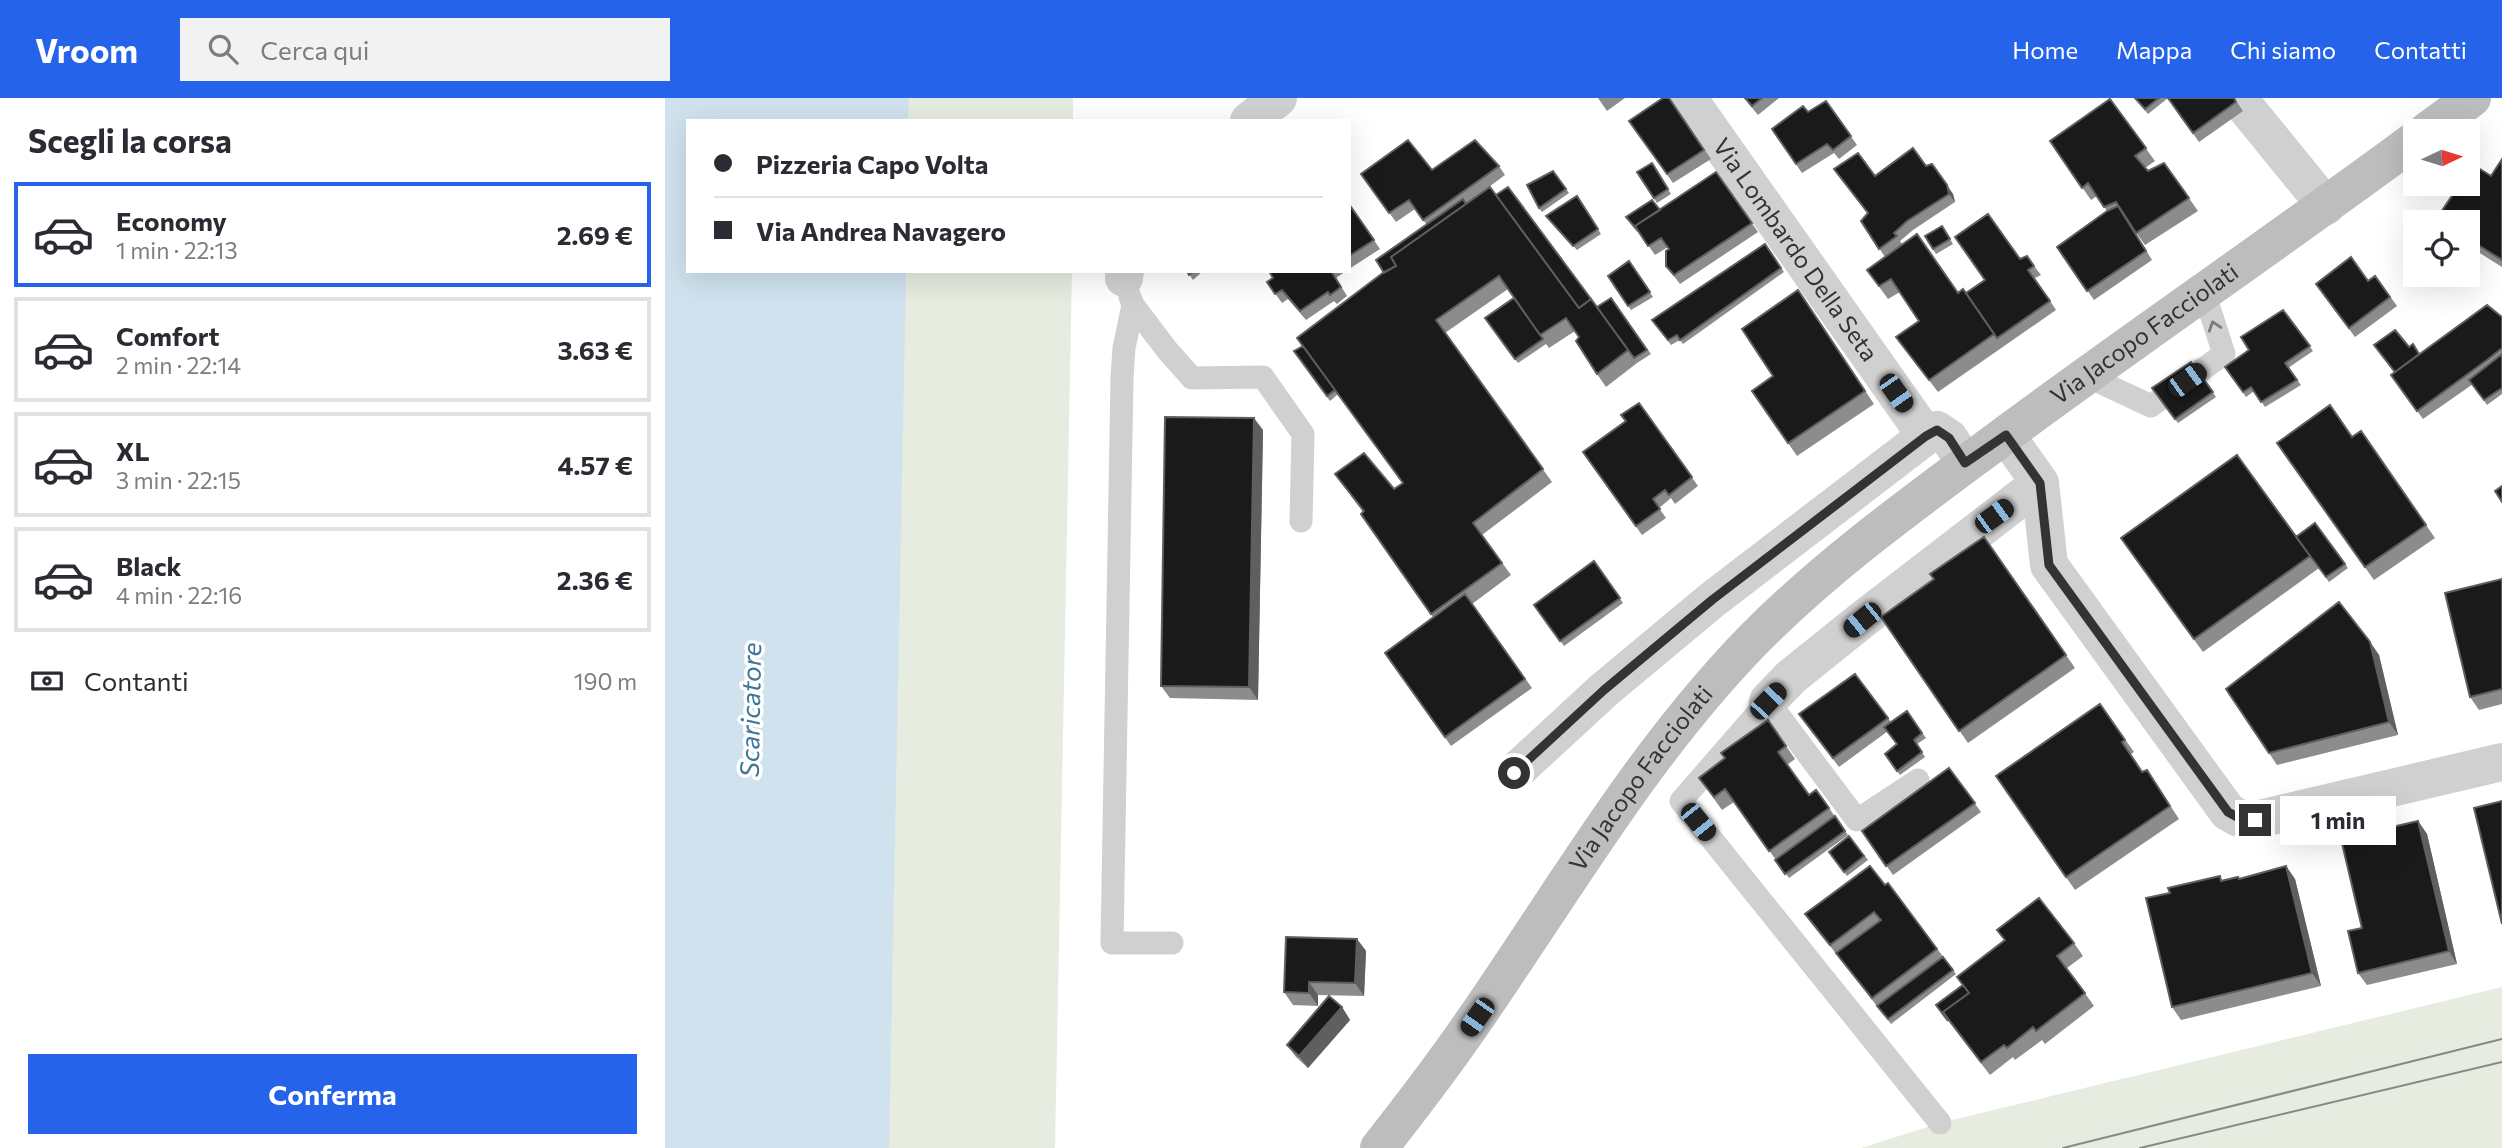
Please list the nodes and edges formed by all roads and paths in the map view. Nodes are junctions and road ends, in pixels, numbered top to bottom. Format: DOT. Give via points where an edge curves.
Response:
graph roads {
  1 [pos="1278,98"];
  2 [pos="1688,98"];
  3 [pos="2238,98"];
  4 [pos="2472,98"];
  5 [pos="1252,119"];
  6 [pos="2443,119"];
  7 [pos="2403,149"];
  8 [pos="2326,206"];
  9 [pos="1127,285"];
  10 [pos="2204,292"];
  11 [pos="2087,376"];
  12 [pos="2006,435"];
  13 [pos="1926,436"];
  14 [pos="1965,463"];
  15 [pos="2040,483"];
  16 [pos="1301,521"];
  17 [pos="1768,701"];
  18 [pos="2502,762"];
  19 [pos="1514,773"];
  20 [pos="1918,780"];
  21 [pos="1172,943"];
  22 [pos="1940,1123"];
  23 [pos="1379,1148"];
  1 -- 5 [label="street"];
  2 -- 13 [label="street, Via Lombardo Della Seta"];
  3 -- 8 [label="street"];
  4 -- 6 [label="main road"];
  7 -- 8 [label="main road, Via Jacopo Facciolati"];
  8 -- 10 [label="main road, Via Jacopo Facciolati"];
  9 -- 16 [label="lane" via="1167,350 1192,377 1263,377 1303,435"];
  9 -- 21 [label="lane" via="1112,943"];
  10 -- 11 [label="main road, Via Jacopo Facciolati"];
  11 -- 10 [label="lane, one-way" via="2151,406 2224,354"];
  11 -- 12 [label="main road, Via Jacopo Facciolati"];
  12 -- 14 [label="main road, Via Jacopo Facciolati"];
  12 -- 15 [label="street"];
  13 -- 14 [label="street" via="1937,430 1949,438"];
  13 -- 19 [label="street" via="1712,600"];
  14 -- 23 [label="main road, Via Jacopo Facciolati" via="1839,559 1755,639 1699,701 1584,852 1477,1017"];
  15 -- 17 [label="street, Via Jacopo Facciolati" via="1862,620"];
  15 -- 18 [label="street" via="2049,565 2228,812 2255,820"];
  17 -- 20 [label="lane" via="1857,820"];
  17 -- 22 [label="lane, Via Jacopo Facciolati" via="1681,801"];
}
